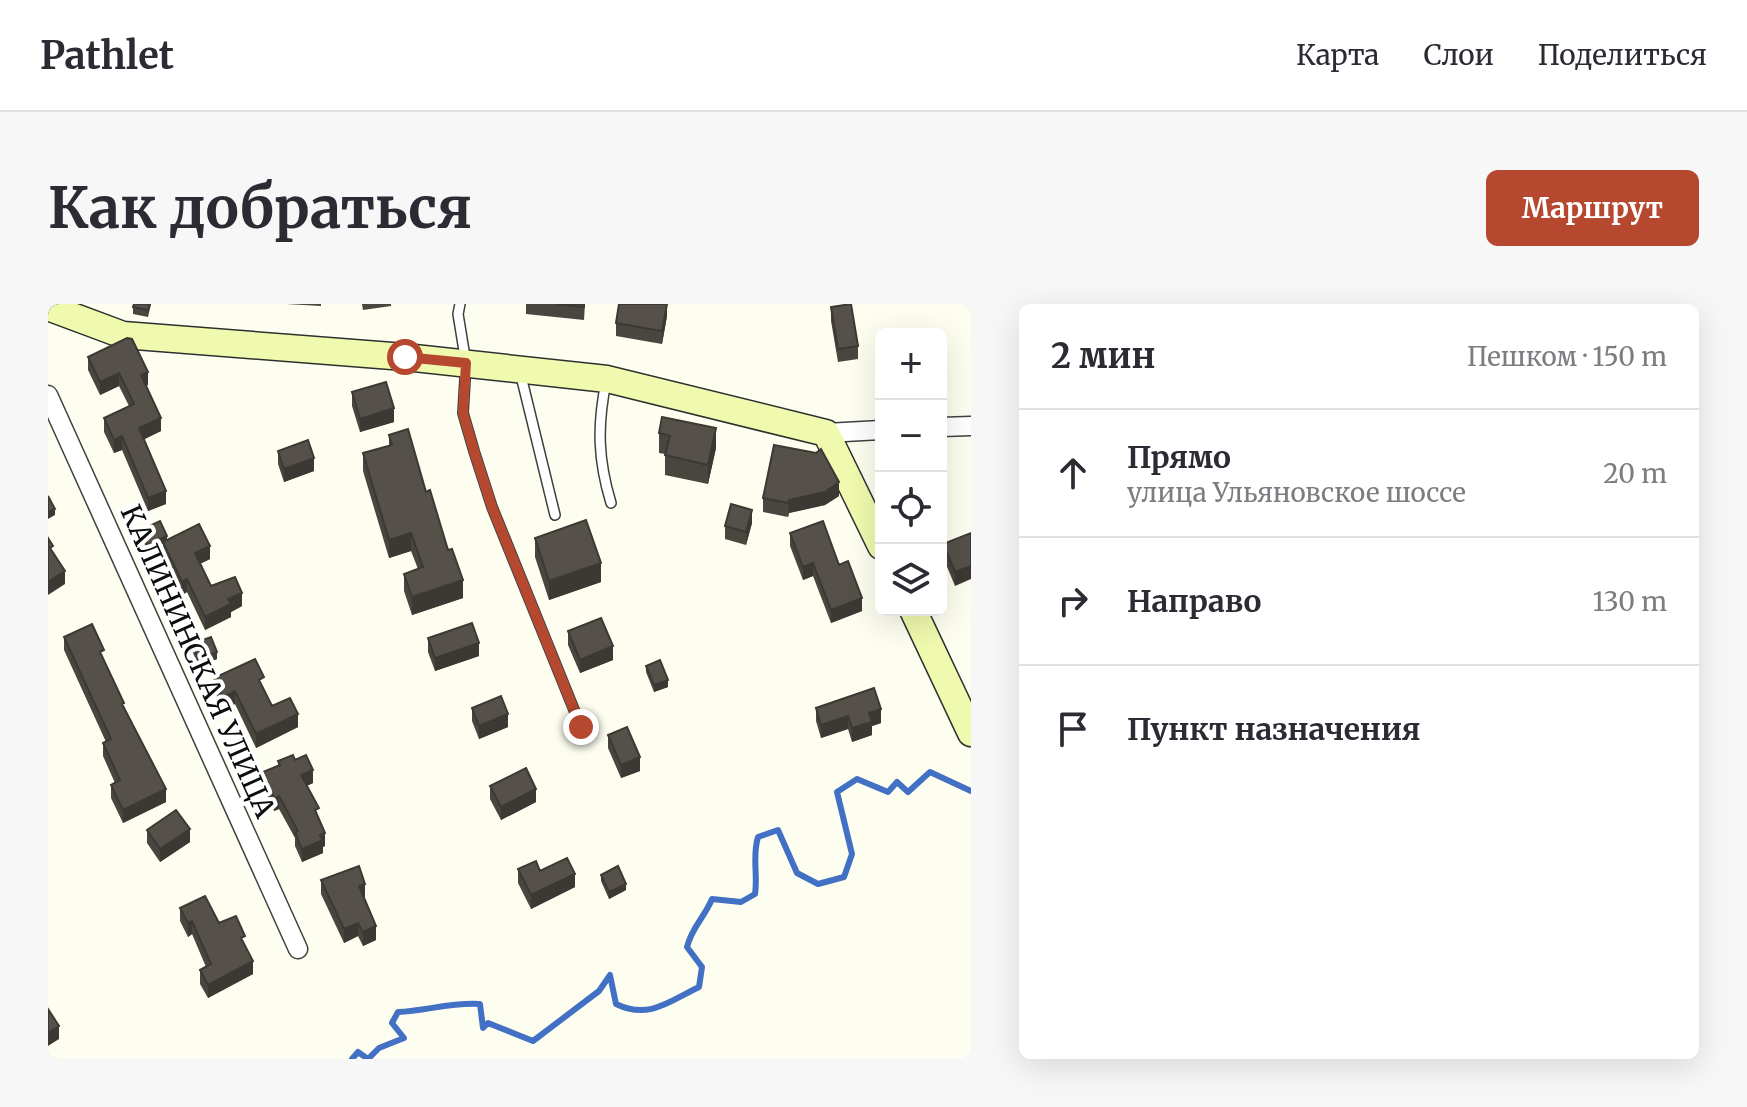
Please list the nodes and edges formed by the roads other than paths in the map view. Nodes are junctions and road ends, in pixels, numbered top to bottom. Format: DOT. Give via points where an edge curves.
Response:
graph roads {
  1 [pos="460,304"];
  2 [pos="48,307"];
  3 [pos="466,363"];
  4 [pos="519,369"];
  5 [pos="607,379"];
  6 [pos="48,395"];
  7 [pos="971,426"];
  8 [pos="947,427"];
  9 [pos="875,430"];
  10 [pos="826,433"];
  11 [pos="611,503"];
  12 [pos="555,515"];
  13 [pos="880,544"];
  14 [pos="916,616"];
  15 [pos="581,727"];
  16 [pos="971,733"];
  17 [pos="298,949"];
  1 -- 3 [label="lane"];
  2 -- 3 [label="street" via="123,335"];
  3 -- 4 [label="street"];
  3 -- 15 [label="lane" via="463,413 474,451"];
  4 -- 5 [label="street"];
  4 -- 12 [label="lane"];
  5 -- 10 [label="street"];
  5 -- 11 [label="lane" via="599,416 602,472"];
  6 -- 17 [label="street, КАЛИНИНСКАЯ УЛИЦА"];
  7 -- 8 [label="street"];
  9 -- 10 [label="street"];
  10 -- 13 [label="street"];
  14 -- 16 [label="street"];
}
